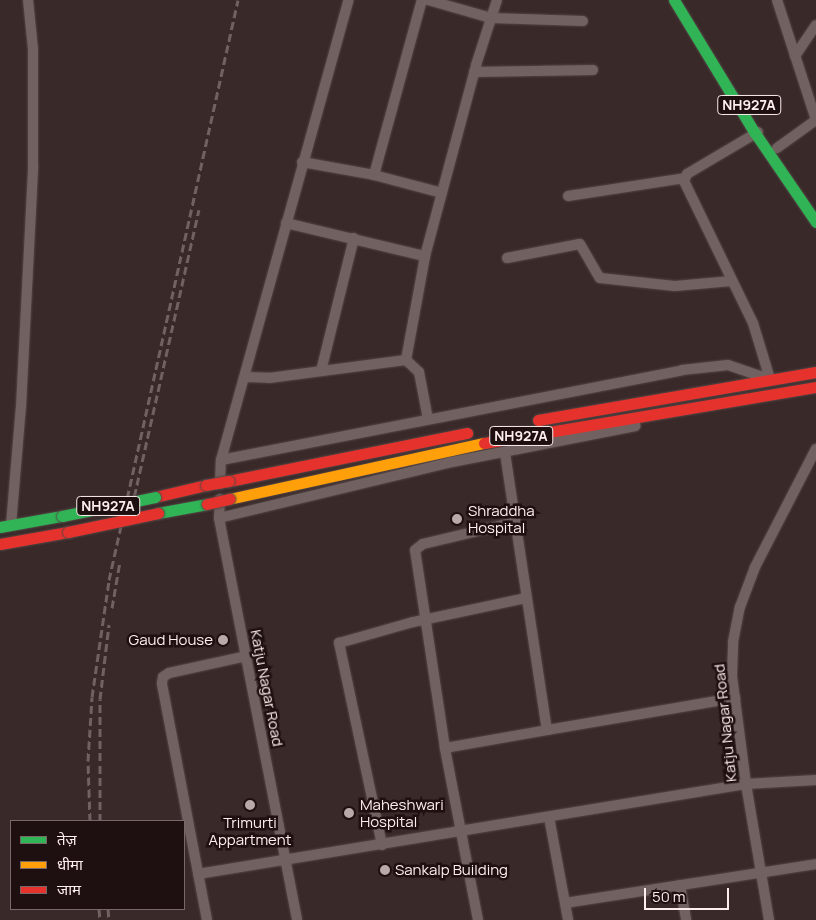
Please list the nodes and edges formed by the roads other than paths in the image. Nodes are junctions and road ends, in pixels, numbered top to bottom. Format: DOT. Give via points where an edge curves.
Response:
graph roads {
  1 [pos="28,0"];
  2 [pos="348,0"];
  3 [pos="422,0"];
  4 [pos="428,0"];
  5 [pos="498,0"];
  6 [pos="674,0"];
  7 [pos="684,0"];
  8 [pos="777,0"];
  9 [pos="491,18"];
  10 [pos="583,21"];
  11 [pos="816,25"];
  12 [pos="795,56"];
  13 [pos="593,70"];
  14 [pos="474,72"];
  15 [pos="759,131"];
  16 [pos="777,148"];
  17 [pos="302,162"];
  18 [pos="374,175"];
  19 [pos="685,178"];
  20 [pos="442,193"];
  21 [pos="568,196"];
  22 [pos="816,207"];
  23 [pos="816,222"];
  24 [pos="286,224"];
  25 [pos="354,238"];
  26 [pos="425,256"];
  27 [pos="507,258"];
  28 [pos="732,281"];
  29 [pos="406,360"];
  30 [pos="321,370"];
  31 [pos="816,372"];
  32 [pos="246,377"];
  33 [pos="770,379"];
  34 [pos="816,387"];
  35 [pos="769,394"];
  36 [pos="428,419"];
  37 [pos="529,421"];
  38 [pos="481,430"];
  39 [pos="816,449"];
  40 [pos="505,453"];
  41 [pos="220,460"];
  42 [pos="219,518"];
  43 [pos="515,522"];
  44 [pos="5,526"];
  45 [pos="0,544"];
  46 [pos="526,598"];
  47 [pos="424,620"];
  48 [pos="246,656"];
  49 [pos="735,698"];
  50 [pos="547,730"];
  51 [pos="445,748"];
  52 [pos="816,780"];
  53 [pos="746,784"];
  54 [pos="548,817"];
  55 [pos="462,832"];
  56 [pos="382,845"];
  57 [pos="284,858"];
  58 [pos="816,864"];
  59 [pos="760,870"];
  60 [pos="198,874"];
  61 [pos="680,885"];
  62 [pos="566,903"];
  63 [pos="207,920"];
  64 [pos="297,920"];
  65 [pos="475,920"];
  66 [pos="568,920"];
  67 [pos="686,920"];
  68 [pos="768,920"];
  1 -- 44 [label="street" via="34,48 33,166 21,408"];
  2 -- 17 [label="street, Katju Nagar Road"];
  3 -- 18 [label="street"];
  4 -- 9 [label="street"];
  5 -- 9 [label="street"];
  6 -- 15 [label="highway, NH927A"];
  7 -- 15 [label="highway, NH927A"];
  8 -- 12 [label="street"];
  9 -- 10 [label="street"];
  9 -- 14 [label="street"];
  11 -- 12 [label="street"];
  12 -- 16 [label="street" via="816,120"];
  13 -- 14 [label="street"];
  14 -- 20 [label="street"];
  15 -- 16 [label="highway, NH927A"];
  15 -- 19 [label="street"];
  15 -- 23 [label="highway, NH927A"];
  16 -- 22 [label="highway, NH927A"];
  17 -- 18 [label="street"];
  17 -- 24 [label="street, Katju Nagar Road"];
  18 -- 20 [label="street"];
  19 -- 21 [label="street"];
  19 -- 28 [label="street"];
  20 -- 26 [label="street"];
  24 -- 25 [label="street"];
  24 -- 32 [label="street, Katju Nagar Road"];
  25 -- 26 [label="street"];
  25 -- 30 [label="street"];
  26 -- 29 [label="street"];
  27 -- 28 [label="street" via="580,244 600,278 675,286"];
  28 -- 33 [label="street" via="752,324"];
  29 -- 30 [label="street"];
  29 -- 36 [label="street" via="419,372"];
  30 -- 32 [label="street" via="269,378"];
  31 -- 33 [label="highway, NH927A"];
  32 -- 41 [label="street, Katju Nagar Road"];
  33 -- 36 [label="street" via="728,365 709,367"];
  33 -- 37 [label="highway, NH927A"];
  34 -- 35 [label="highway, NH927A"];
  35 -- 40 [label="street" via="719,409"];
  35 -- 45 [label="highway, NH927A, bridge" via="502,439 207,504"];
  36 -- 41 [label="street"];
  38 -- 44 [label="highway, NH927A, bridge"];
  39 -- 49 [label="street, Katju Nagar Road" via="755,567 740,607 733,642"];
  40 -- 42 [label="street" via="452,462"];
  40 -- 43 [label="street"];
  41 -- 42 [label="street, Katju Nagar Road"];
  42 -- 48 [label="street, Katju Nagar Road"];
  43 -- 46 [label="street"];
  43 -- 47 [label="street" via="423,544 415,550"];
  46 -- 47 [label="street"];
  46 -- 50 [label="street"];
  47 -- 51 [label="street"];
  47 -- 56 [label="street" via="343,640 338,647"];
  48 -- 57 [label="street, Katju Nagar Road"];
  48 -- 60 [label="street" via="163,677"];
  49 -- 50 [label="street"];
  49 -- 53 [label="street, Katju Nagar Road"];
  50 -- 51 [label="street"];
  51 -- 55 [label="street"];
  52 -- 53 [label="street"];
  53 -- 54 [label="street"];
  53 -- 59 [label="street, Katju Nagar Road"];
  54 -- 55 [label="street"];
  54 -- 62 [label="street"];
  55 -- 56 [label="street"];
  55 -- 65 [label="street"];
  56 -- 57 [label="street"];
  57 -- 60 [label="street"];
  57 -- 64 [label="street, Katju Nagar Road"];
  58 -- 59 [label="street"];
  59 -- 61 [label="street"];
  59 -- 68 [label="street, Katju Nagar Road"];
  60 -- 63 [label="street"];
  61 -- 62 [label="street"];
  61 -- 67 [label="street"];
  62 -- 66 [label="street"];
}
